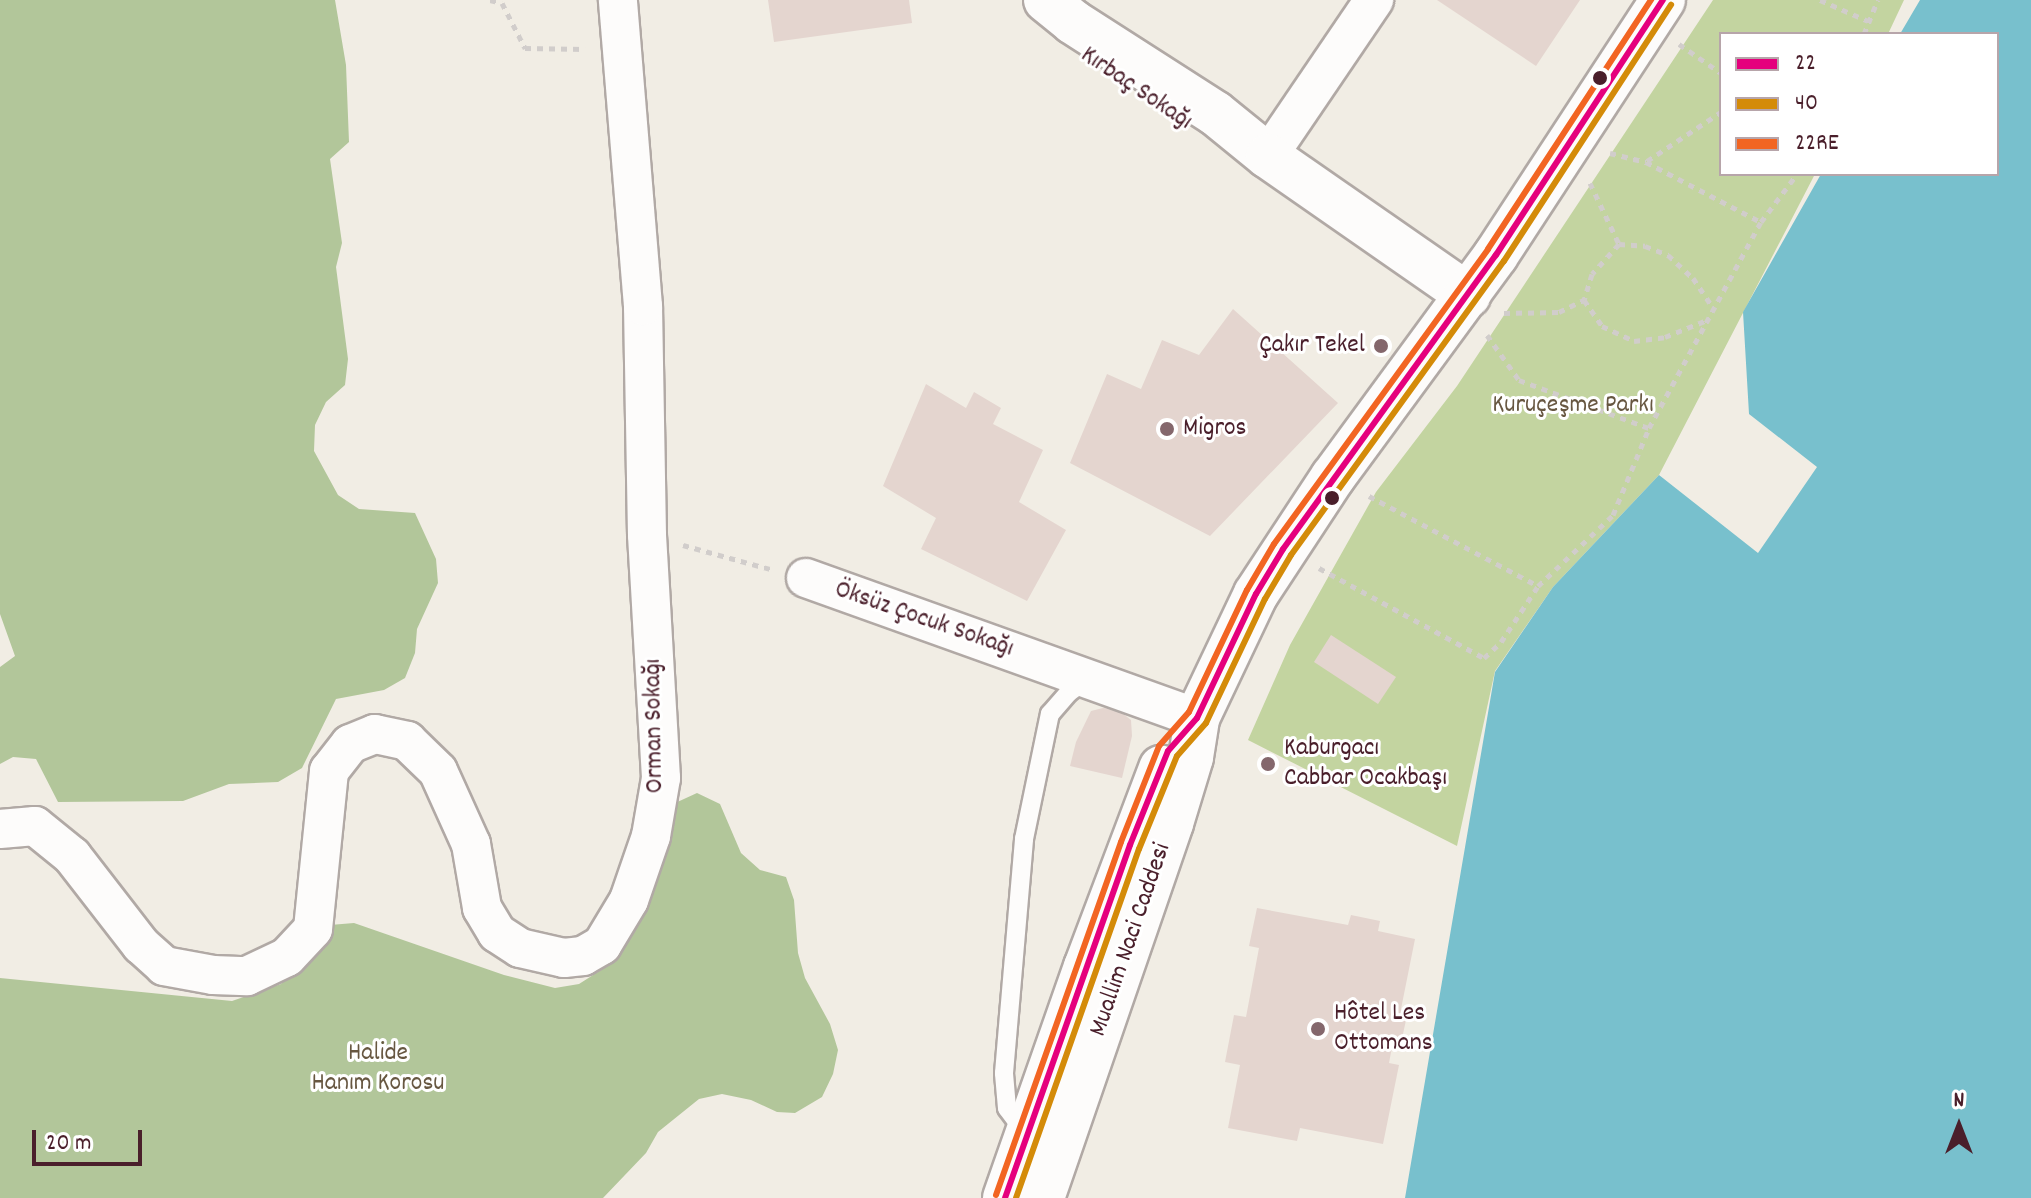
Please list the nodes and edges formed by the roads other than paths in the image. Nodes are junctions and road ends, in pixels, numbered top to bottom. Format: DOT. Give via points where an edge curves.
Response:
graph roads {
  1 [pos="618,0"];
  2 [pos="1012,0"];
  3 [pos="1374,0"];
  4 [pos="1656,12"];
  5 [pos="1054,16"];
  6 [pos="1268,156"];
  7 [pos="1468,295"];
  8 [pos="806,578"];
  9 [pos="1089,678"];
  10 [pos="1197,718"];
  11 [pos="0,829"];
  12 [pos="1043,1142"];
  13 [pos="1005,1198"];
  14 [pos="1042,1198"];
  1 -- 11 [label="street, Orman Sokağı" via="643,306 647,535 661,778 651,836 629,900 602,945 583,956 564,958 520,948 497,933 482,908 471,844 438,771 407,741 375,734 350,744 329,771 313,929 287,957 247,976 164,966 141,945 72,856 35,826"];
  2 -- 5 [label="main road, Kırbaç Sokağı"];
  3 -- 6 [label="street"];
  4 -- 7 [label="main road, Muallim Naci Caddesi"];
  5 -- 6 [label="main road, Kırbaç Sokağı" via="1238,156"];
  6 -- 7 [label="main road, Kırbaç Sokağı"];
  7 -- 10 [label="main road, Muallim Naci Caddesi" via="1283,549"];
  8 -- 9 [label="street, Öksüz Çocuk Sokağı"];
  9 -- 10 [label="street, Öksüz Çocuk Sokağı"];
  9 -- 12 [label="lane" via="1050,714 1024,839 1004,1073 1007,1108 1015,1124"];
  10 -- 12 [label="main road, Muallim Naci Caddesi" via="1168,751 1149,796"];
  12 -- 13 [label="main road, Muallim Naci Caddesi"];
  12 -- 14 [label="main road, Muallim Naci Caddesi"];
}
